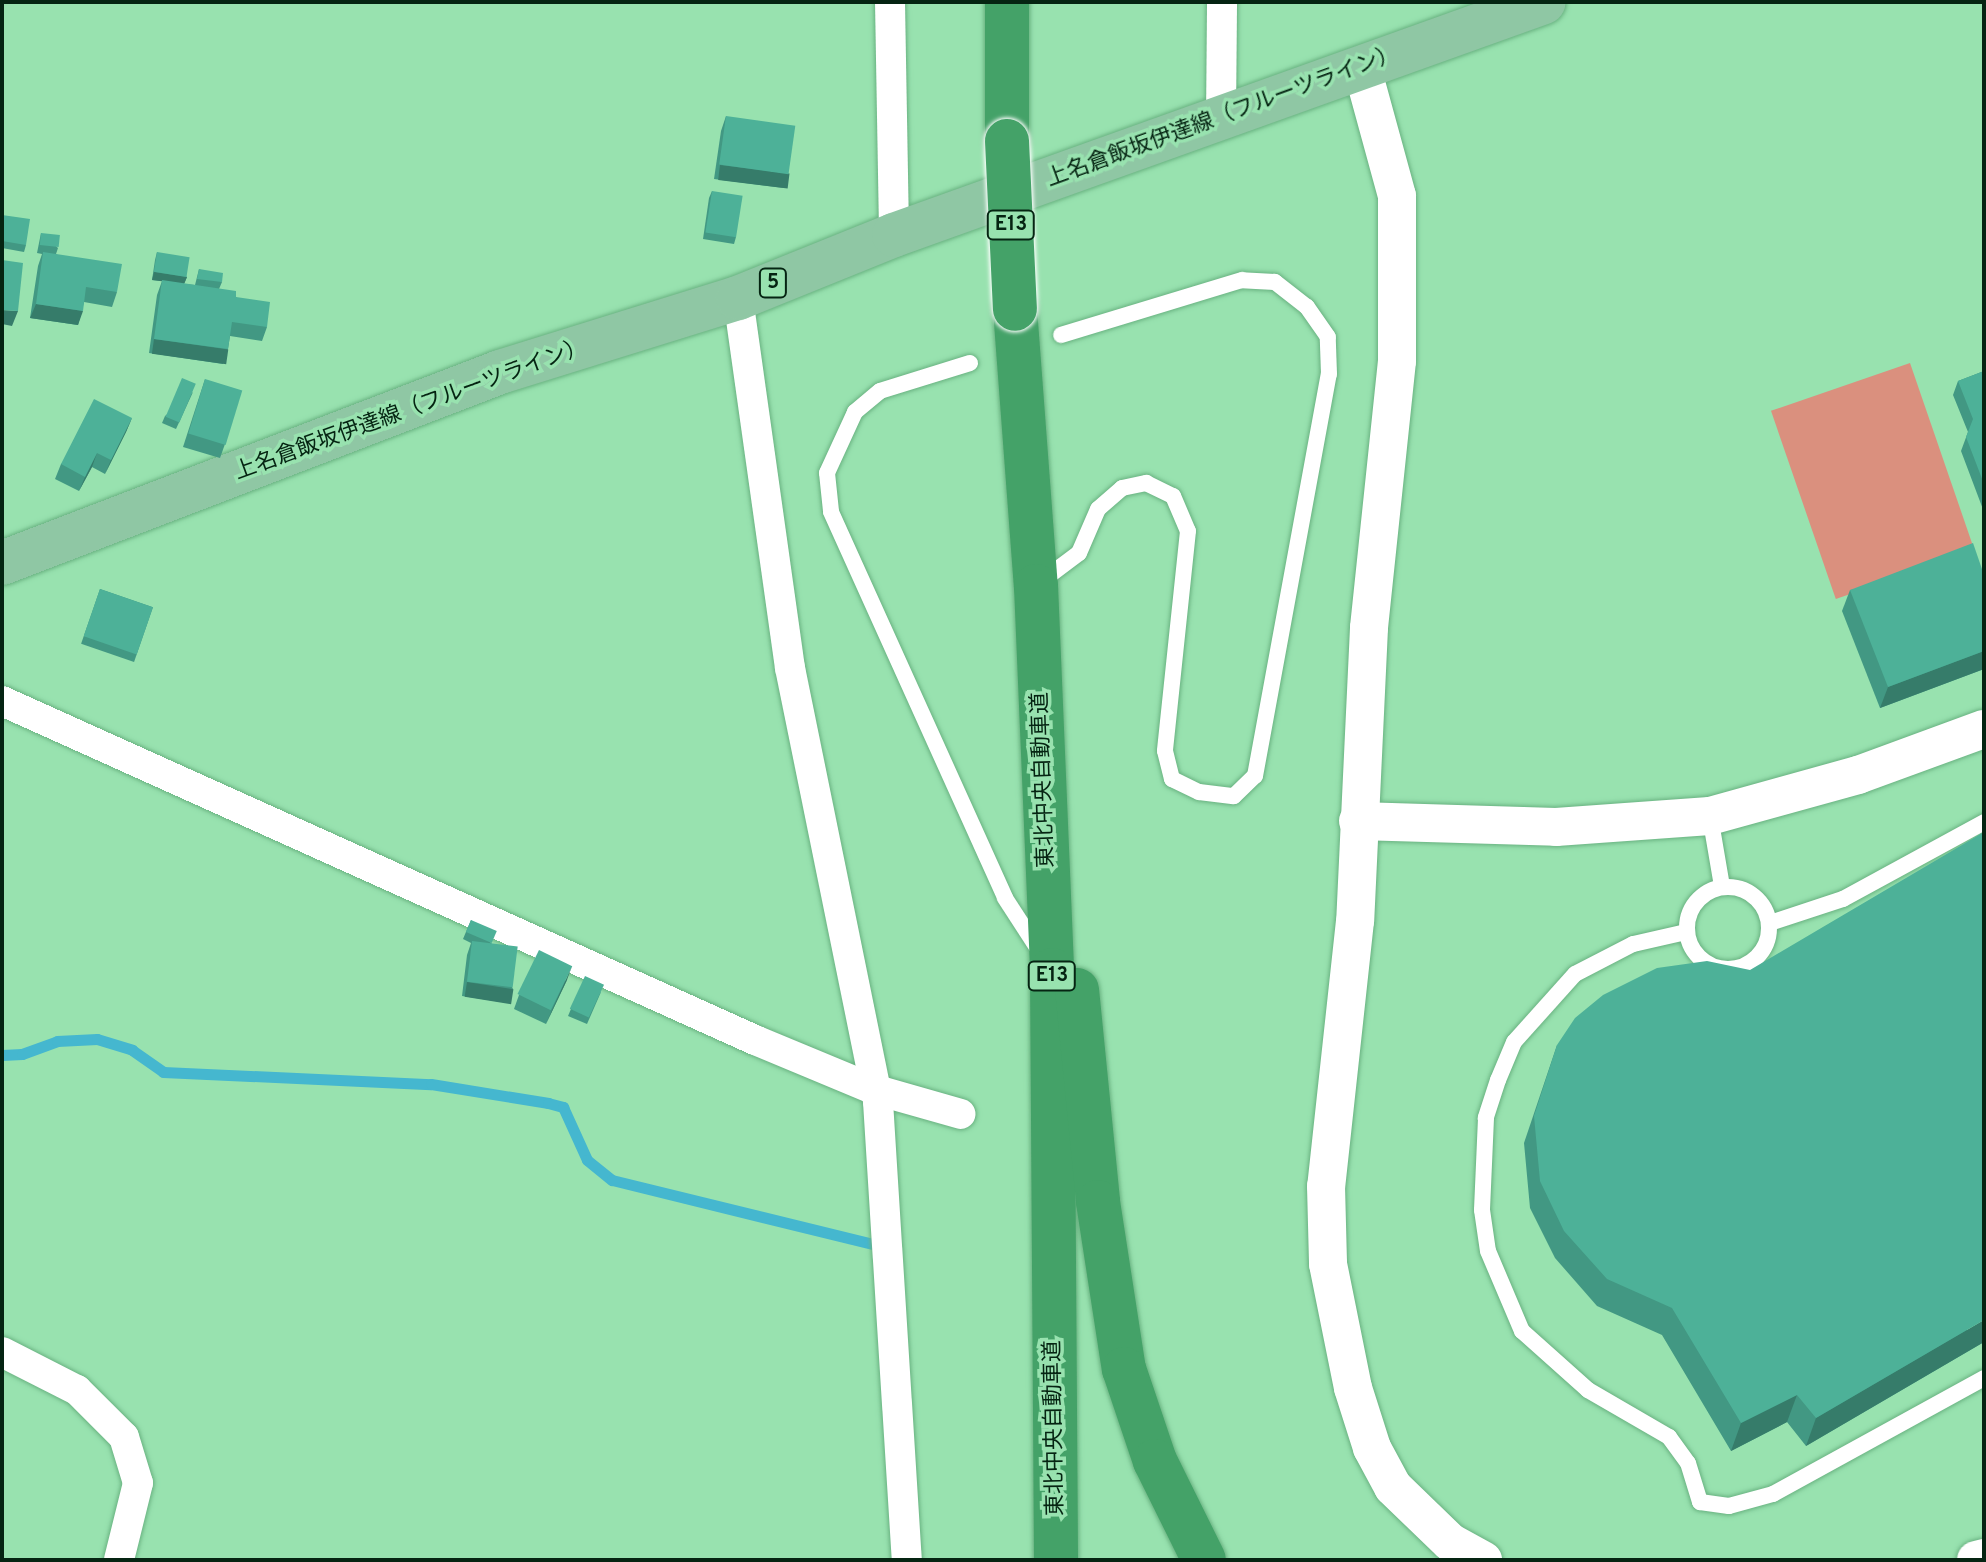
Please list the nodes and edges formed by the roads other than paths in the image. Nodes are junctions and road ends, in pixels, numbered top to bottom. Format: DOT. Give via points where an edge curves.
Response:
graph roads {
  1 [pos="890,2"];
  2 [pos="1007,2"];
  3 [pos="1222,2"];
  4 [pos="1544,2"];
  5 [pos="1362,68"];
  6 [pos="1221,120"];
  7 [pos="894,235"];
  8 [pos="738,298"];
  9 [pos="1061,335"];
  10 [pos="970,363"];
  11 [pos="2,563"];
  12 [pos="1036,586"];
  13 [pos="2,701"];
  14 [pos="1984,729"];
  15 [pos="1710,816"];
  16 [pos="1358,821"];
  17 [pos="1984,822"];
  18 [pos="1722,886"];
  19 [pos="1770,923"];
  20 [pos="1686,932"];
  21 [pos="1052,970"];
  22 [pos="873,1089"];
  23 [pos="961,1114"];
  24 [pos="2,1352"];
  25 [pos="1054,1366"];
  26 [pos="1984,1378"];
  27 [pos="1984,1558"];
  28 [pos="119,1560"];
  29 [pos="907,1560"];
  30 [pos="1046,1560"];
  31 [pos="1056,1560"];
  32 [pos="1204,1560"];
  33 [pos="1483,1560"];
  34 [pos="1976,1560"];
  1 -- 7 [label="street"];
  2 -- 12 [label="highway, 東北中央自動車道 / E13, bridge" via="1015,309"];
  3 -- 6 [label="street"];
  4 -- 5 [label="main road, 上名倉飯坂伊達線（フルーツライン） / 5"];
  5 -- 6 [label="main road, 上名倉飯坂伊達線（フルーツライン） / 5"];
  5 -- 16 [label="street" via="1397,196 1397,361 1369,628"];
  6 -- 7 [label="main road, 上名倉飯坂伊達線（フルーツライン） / 5"];
  7 -- 8 [label="main road, 上名倉飯坂伊達線（フルーツライン） / 5"];
  8 -- 11 [label="main road, 上名倉飯坂伊達線（フルーツライン） / 5" via="500,372"];
  8 -- 22 [label="street" via="790,668"];
  9 -- 12 [label="lane" via="1242,280 1275,282 1307,307 1328,337 1329,374 1255,776 1234,796 1199,792 1172,779 1165,751 1188,531 1173,496 1146,483 1122,488 1098,509 1079,553"];
  10 -- 21 [label="lane" via="880,391 855,412 827,473 831,512 1005,898"];
  12 -- 21 [label="highway, 東北中央自動車道 / E13"];
  12 -- 32 [label="highway" via="1098,1202 1124,1369 1155,1461"];
  13 -- 22 [label="street"];
  14 -- 15 [label="street" via="1858,775"];
  15 -- 16 [label="street" via="1556,827"];
  15 -- 18 [label="lane"];
  16 -- 33 [label="street" via="1355,921 1326,1186 1328,1264 1340,1340 1372,1448 1393,1487 1450,1542"];
  17 -- 19 [label="lane" via="1843,899"];
  18 -- 19 [label="lane" via="1745,889 1762,902"];
  18 -- 20 [label="lane" via="1703,894 1689,911"];
  19 -- 20 [label="lane" via="1767,945 1753,962 1733,970 1711,967 1694,953"];
  20 -- 26 [label="lane" via="1633,944 1575,974 1514,1042 1498,1080 1486,1118 1482,1210 1488,1251 1522,1331 1588,1390 1669,1437 1688,1463 1700,1502 1729,1506 1773,1494"];
  21 -- 25 [label="highway, 東北中央自動車道 / E13"];
  22 -- 23 [label="street"];
  22 -- 29 [label="street"];
  24 -- 28 [label="street" via="77,1390 124,1437 138,1483"];
  25 -- 30 [label="highway"];
  25 -- 31 [label="highway, 東北中央自動車道 / E13"];
  27 -- 34 [label="street"];
}
